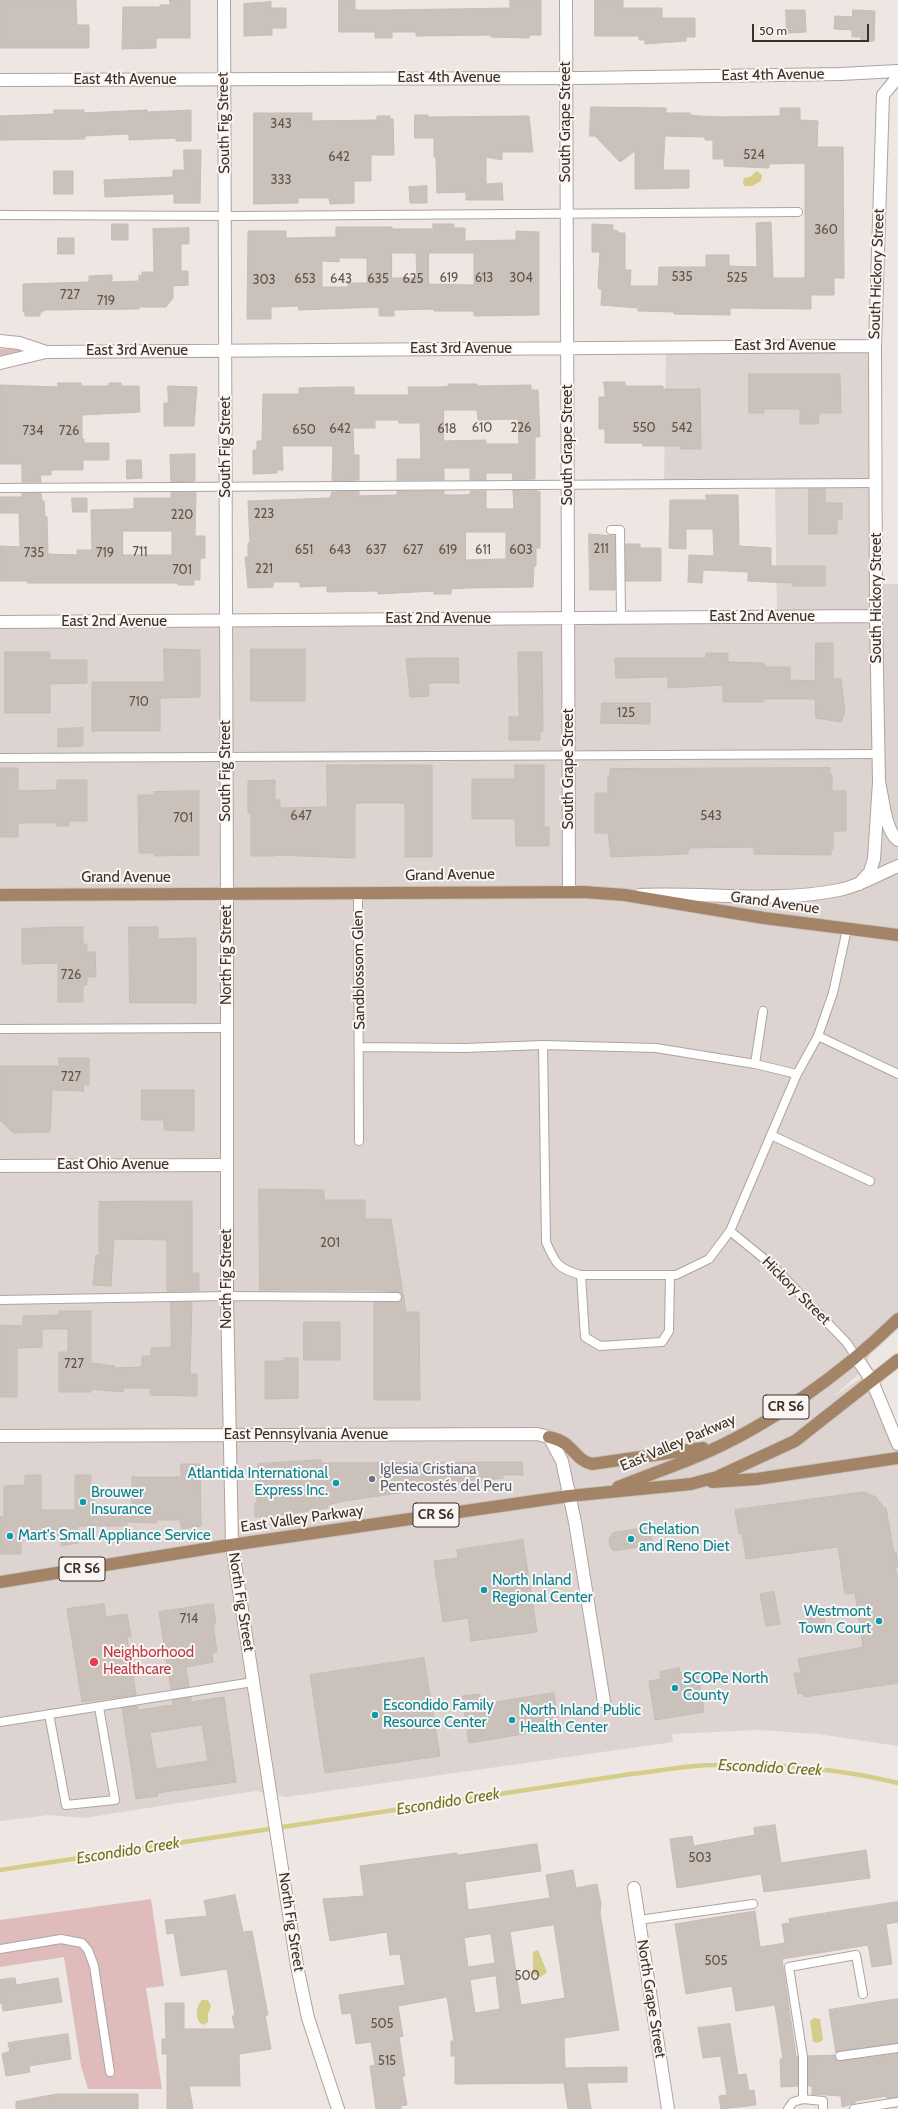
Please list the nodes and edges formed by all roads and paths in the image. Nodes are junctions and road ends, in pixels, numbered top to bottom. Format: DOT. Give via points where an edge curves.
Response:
graph roads {
  1 [pos="224,0"];
  2 [pos="566,0"];
  3 [pos="898,71"];
  4 [pos="898,77"];
  5 [pos="566,78"];
  6 [pos="0,80"];
  7 [pos="224,80"];
  8 [pos="798,212"];
  9 [pos="566,213"];
  10 [pos="0,215"];
  11 [pos="225,215"];
  12 [pos="0,341"];
  13 [pos="875,346"];
  14 [pos="568,348"];
  15 [pos="226,351"];
  16 [pos="46,352"];
  17 [pos="0,363"];
  18 [pos="876,483"];
  19 [pos="568,484"];
  20 [pos="226,486"];
  21 [pos="0,488"];
  22 [pos="611,530"];
  23 [pos="876,616"];
  24 [pos="568,618"];
  25 [pos="621,618"];
  26 [pos="226,621"];
  27 [pos="0,622"];
  28 [pos="879,754"];
  29 [pos="569,756"];
  30 [pos="0,758"];
  31 [pos="226,758"];
  32 [pos="879,782"];
  33 [pos="898,840"];
  34 [pos="898,866"];
  35 [pos="859,884"];
  36 [pos="569,891"];
  37 [pos="358,892"];
  38 [pos="227,893"];
  39 [pos="0,895"];
  40 [pos="625,895"];
  41 [pos="847,929"];
  42 [pos="898,935"];
  43 [pos="763,1011"];
  44 [pos="228,1028"];
  45 [pos="0,1029"];
  46 [pos="818,1036"];
  47 [pos="543,1045"];
  48 [pos="360,1047"];
  49 [pos="755,1064"];
  50 [pos="797,1074"];
  51 [pos="898,1074"];
  52 [pos="771,1135"];
  53 [pos="360,1140"];
  54 [pos="227,1165"];
  55 [pos="0,1166"];
  56 [pos="870,1181"];
  57 [pos="730,1231"];
  58 [pos="670,1274"];
  59 [pos="581,1275"];
  60 [pos="227,1296"];
  61 [pos="397,1297"];
  62 [pos="0,1300"];
  63 [pos="898,1319"];
  64 [pos="856,1357"];
  65 [pos="898,1360"];
  66 [pos="872,1381"];
  67 [pos="229,1435"];
  68 [pos="0,1436"];
  69 [pos="549,1437"];
  70 [pos="898,1444"];
  71 [pos="720,1445"];
  72 [pos="898,1458"];
  73 [pos="691,1484"];
  74 [pos="608,1491"];
  75 [pos="569,1496"];
  76 [pos="232,1545"];
  77 [pos="0,1582"];
  78 [pos="253,1682"];
  79 [pos="604,1702"];
  80 [pos="99,1706"];
  81 [pos="49,1714"];
  82 [pos="0,1722"];
  83 [pos="634,1888"];
  84 [pos="753,1904"];
  85 [pos="639,1920"];
  86 [pos="0,1949"];
  87 [pos="863,1994"];
  88 [pos="898,2048"];
  89 [pos="840,2056"];
  90 [pos="110,2072"];
  91 [pos="803,2099"];
  92 [pos="898,2102"];
  93 [pos="338,2109"];
  94 [pos="668,2109"];
  95 [pos="788,2109"];
  96 [pos="823,2109"];
  97 [pos="854,2109"];
  1 -- 7 [label="street, South Fig Street"];
  2 -- 5 [label="street, South Grape Street"];
  3 -- 5 [label="street, East 4th Avenue"];
  4 -- 13 [label="street, South Hickory Street" via="883,95"];
  5 -- 7 [label="street, East 4th Avenue"];
  5 -- 9 [label="street, South Grape Street"];
  6 -- 7 [label="street, East 4th Avenue"];
  7 -- 11 [label="street, South Fig Street"];
  8 -- 9 [label="lane"];
  9 -- 11 [label="lane"];
  9 -- 14 [label="street, South Grape Street"];
  10 -- 11 [label="lane"];
  11 -- 15 [label="street, South Fig Street"];
  12 -- 16 [label="street, East 3rd Avenue" via="19,343"];
  13 -- 14 [label="street, East 3rd Avenue"];
  13 -- 18 [label="street, South Hickory Street"];
  14 -- 15 [label="street, East 3rd Avenue"];
  14 -- 19 [label="street, South Grape Street"];
  15 -- 16 [label="street, East 3rd Avenue"];
  15 -- 20 [label="street, South Fig Street"];
  16 -- 17 [label="street, East 3rd Avenue"];
  18 -- 19 [label="lane"];
  18 -- 23 [label="street, South Hickory Street"];
  19 -- 20 [label="lane"];
  19 -- 24 [label="street, South Grape Street"];
  20 -- 21 [label="lane"];
  20 -- 26 [label="street, South Fig Street"];
  22 -- 25 [label="lane" via="620,530"];
  23 -- 25 [label="street, East 2nd Avenue"];
  23 -- 28 [label="street, South Hickory Street"];
  24 -- 25 [label="street, East 2nd Avenue"];
  24 -- 26 [label="street, East 2nd Avenue"];
  24 -- 29 [label="street, South Grape Street"];
  26 -- 27 [label="street, East 2nd Avenue"];
  26 -- 31 [label="street, South Fig Street"];
  28 -- 29 [label="lane"];
  28 -- 32 [label="street, South Hickory Street"];
  29 -- 31 [label="lane"];
  29 -- 36 [label="street, South Grape Street"];
  30 -- 31 [label="lane"];
  31 -- 38 [label="street, South Fig Street"];
  32 -- 33 [label="street" via="889,828"];
  32 -- 35 [label="street, South Hickory Street" via="874,859 870,872"];
  34 -- 35 [label="street"];
  35 -- 40 [label="street" via="840,890 799,895"];
  36 -- 37 [label="main road, Grand Avenue"];
  36 -- 40 [label="main road, Grand Avenue"];
  37 -- 38 [label="main road, Grand Avenue"];
  37 -- 48 [label="lane, Sandblossom Glen"];
  38 -- 39 [label="main road, Grand Avenue"];
  38 -- 44 [label="street, North Fig Street"];
  40 -- 41 [label="main road, Grand Avenue"];
  41 -- 42 [label="main road, Grand Avenue"];
  41 -- 46 [label="lane" via="833,993"];
  43 -- 49 [label="lane"];
  44 -- 45 [label="lane"];
  44 -- 54 [label="street, North Fig Street"];
  46 -- 50 [label="lane"];
  46 -- 51 [label="lane"];
  47 -- 48 [label="lane" via="465,1048"];
  47 -- 49 [label="lane" via="656,1048"];
  47 -- 59 [label="lane" via="546,1242 555,1262 570,1272"];
  48 -- 53 [label="lane, Sandblossom Glen"];
  49 -- 50 [label="lane"];
  50 -- 52 [label="lane"];
  52 -- 56 [label="lane"];
  52 -- 57 [label="lane"];
  54 -- 55 [label="street, East Ohio Avenue"];
  54 -- 60 [label="street, North Fig Street"];
  57 -- 58 [label="lane" via="709,1259 676,1275"];
  57 -- 64 [label="lane, Hickory Street" via="773,1266 847,1344"];
  58 -- 59 [label="lane"];
  58 -- 59 [label="lane" via="669,1331 662,1342 600,1346 584,1337"];
  60 -- 61 [label="lane"];
  60 -- 62 [label="lane"];
  60 -- 67 [label="street, North Fig Street"];
  63 -- 64 [label="main road, East Valley Parkway / CR S6"];
  64 -- 66 [label="street"];
  64 -- 71 [label="main road, East Valley Parkway / CR S6" via="777,1414"];
  65 -- 66 [label="main road, East Valley Parkway / CR S6"];
  66 -- 70 [label="street"];
  66 -- 73 [label="main road, East Valley Parkway / CR S6" via="795,1441 717,1477"];
  67 -- 68 [label="street, East Pennsylvania Avenue"];
  67 -- 69 [label="street, East Pennsylvania Avenue" via="537,1434"];
  67 -- 76 [label="street, North Fig Street"];
  69 -- 71 [label="main road" via="569,1446 582,1461 592,1464"];
  69 -- 75 [label="street" via="562,1461"];
  71 -- 74 [label="main road, East Valley Parkway / CR S6"];
  72 -- 73 [label="main road" via="757,1479"];
  73 -- 74 [label="main road, East Valley Parkway / CR S6"];
  74 -- 75 [label="main road, East Valley Parkway / CR S6"];
  75 -- 76 [label="main road, East Valley Parkway / CR S6"];
  75 -- 79 [label="street"];
  76 -- 77 [label="main road, East Valley Parkway / CR S6"];
  76 -- 78 [label="street, North Fig Street"];
  78 -- 80 [label="lane"];
  78 -- 93 [label="street, North Fig Street" via="297,1966 307,2012"];
  80 -- 81 [label="lane"];
  80 -- 81 [label="lane" via="115,1800 66,1805"];
  81 -- 82 [label="lane"];
  83 -- 85 [label="street, North Grape Street"];
  84 -- 85 [label="lane"];
  85 -- 94 [label="street, North Grape Street"];
  86 -- 90 [label="lane" via="61,1939 82,1943 94,1966"];
  87 -- 91 [label="lane" via="856,1955 789,1967 803,2057"];
  88 -- 89 [label="lane"];
  91 -- 95 [label="lane" via="793,2102"];
  91 -- 96 [label="lane" via="822,2101"];
  92 -- 97 [label="lane"];
}
